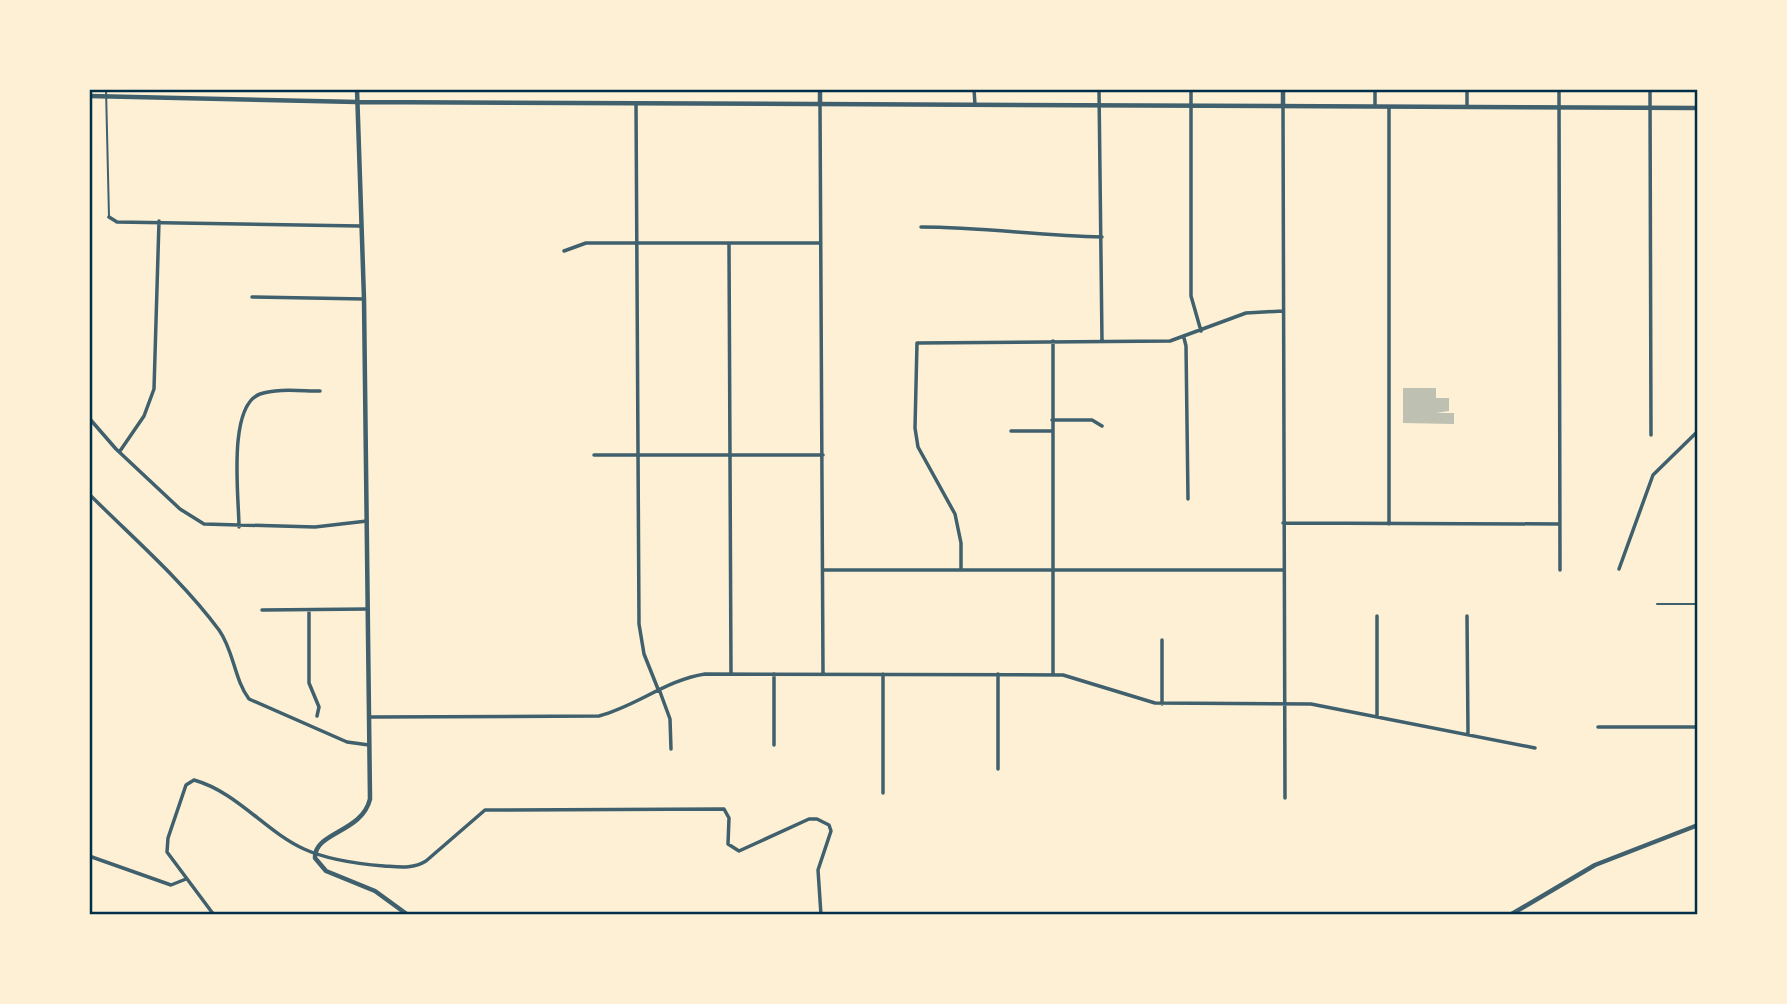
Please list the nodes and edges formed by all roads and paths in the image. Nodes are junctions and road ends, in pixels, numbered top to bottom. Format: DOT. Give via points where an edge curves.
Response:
graph roads {
  1 [pos="106,89"];
  2 [pos="357,89"];
  3 [pos="820,89"];
  4 [pos="974,89"];
  5 [pos="1099,89"];
  6 [pos="1191,89"];
  7 [pos="1283,89"];
  8 [pos="1375,89"];
  9 [pos="1467,89"];
  10 [pos="1559,89"];
  11 [pos="1650,89"];
  12 [pos="89,96"];
  13 [pos="106,97"];
  14 [pos="357,102"];
  15 [pos="636,103"];
  16 [pos="820,104"];
  17 [pos="975,105"];
  18 [pos="1099,105"];
  19 [pos="1191,106"];
  20 [pos="1283,106"];
  21 [pos="1375,106"];
  22 [pos="1389,107"];
  23 [pos="1467,107"];
  24 [pos="1559,107"];
  25 [pos="1650,107"];
  26 [pos="1698,108"];
  27 [pos="109,217"];
  28 [pos="159,221"];
  29 [pos="360,226"];
  30 [pos="921,227"];
  31 [pos="1102,237"];
  32 [pos="637,243"];
  33 [pos="821,243"];
  34 [pos="729,244"];
  35 [pos="564,251"];
  36 [pos="252,297"];
  37 [pos="363,299"];
  38 [pos="1283,311"];
  39 [pos="1202,331"];
  40 [pos="1184,338"];
  41 [pos="1053,341"];
  42 [pos="1102,341"];
  43 [pos="320,391"];
  44 [pos="89,418"];
  45 [pos="1052,420"];
  46 [pos="1102,426"];
  47 [pos="1011,431"];
  48 [pos="1052,431"];
  49 [pos="1698,431"];
  50 [pos="1651,435"];
  51 [pos="119,452"];
  52 [pos="594,455"];
  53 [pos="638,455"];
  54 [pos="730,455"];
  55 [pos="823,455"];
  56 [pos="89,494"];
  57 [pos="1188,499"];
  58 [pos="366,521"];
  59 [pos="1283,523"];
  60 [pos="1389,524"];
  61 [pos="1560,524"];
  62 [pos="239,527"];
  63 [pos="1619,569"];
  64 [pos="823,570"];
  65 [pos="961,570"];
  66 [pos="1054,570"];
  67 [pos="1283,570"];
  68 [pos="1560,570"];
  69 [pos="1657,604"];
  70 [pos="1698,604"];
  71 [pos="368,609"];
  72 [pos="262,610"];
  73 [pos="309,610"];
  74 [pos="1377,616"];
  75 [pos="1468,616"];
  76 [pos="1162,640"];
  77 [pos="731,674"];
  78 [pos="774,674"];
  79 [pos="823,674"];
  80 [pos="883,674"];
  81 [pos="998,674"];
  82 [pos="1053,674"];
  83 [pos="659,689"];
  84 [pos="1162,704"];
  85 [pos="1284,704"];
  86 [pos="317,716"];
  87 [pos="370,717"];
  88 [pos="1377,717"];
  89 [pos="1598,727"];
  90 [pos="1698,727"];
  91 [pos="1468,734"];
  92 [pos="371,745"];
  93 [pos="774,745"];
  94 [pos="1535,748"];
  95 [pos="671,750"];
  96 [pos="998,769"];
  97 [pos="883,793"];
  98 [pos="1285,798"];
  99 [pos="1698,825"];
  100 [pos="315,852"];
  101 [pos="89,856"];
  102 [pos="186,879"];
  103 [pos="214,915"];
  104 [pos="408,915"];
  105 [pos="821,915"];
  106 [pos="1510,915"];
  1 -- 13 [label="lane"];
  2 -- 14 [label="street"];
  3 -- 16 [label="street"];
  4 -- 17 [label="street"];
  5 -- 18 [label="street"];
  6 -- 19 [label="street"];
  7 -- 20 [label="street"];
  8 -- 21 [label="street"];
  9 -- 23 [label="street"];
  10 -- 24 [label="street"];
  11 -- 25 [label="street"];
  12 -- 13 [label="street"];
  13 -- 14 [label="street"];
  13 -- 27 [label="lane"];
  14 -- 15 [label="street"];
  14 -- 29 [label="street"];
  15 -- 16 [label="street"];
  15 -- 32 [label="street"];
  16 -- 17 [label="street"];
  16 -- 33 [label="street"];
  17 -- 18 [label="street"];
  18 -- 19 [label="street"];
  18 -- 31 [label="street"];
  19 -- 20 [label="street"];
  19 -- 39 [label="street" via="1191,296"];
  20 -- 21 [label="street"];
  20 -- 38 [label="street"];
  21 -- 22 [label="street"];
  22 -- 23 [label="street"];
  22 -- 60 [label="street"];
  23 -- 24 [label="street"];
  24 -- 25 [label="street"];
  24 -- 61 [label="street"];
  25 -- 26 [label="street"];
  25 -- 50 [label="street"];
  27 -- 28 [label="street" via="117,222"];
  28 -- 29 [label="street"];
  28 -- 51 [label="street" via="154,389 139,426"];
  29 -- 37 [label="street"];
  30 -- 31 [label="street"];
  31 -- 42 [label="street"];
  32 -- 34 [label="street"];
  32 -- 35 [label="street" via="586,243"];
  32 -- 53 [label="street"];
  33 -- 34 [label="street"];
  33 -- 55 [label="street"];
  34 -- 54 [label="street"];
  36 -- 37 [label="street"];
  37 -- 58 [label="street"];
  38 -- 39 [label="street" via="1246,313"];
  38 -- 59 [label="street"];
  39 -- 40 [label="street"];
  40 -- 42 [label="street"];
  40 -- 57 [label="street"];
  41 -- 42 [label="street"];
  41 -- 45 [label="street"];
  41 -- 65 [label="street" via="917,343 918,447 955,514"];
  43 -- 62 [label="street" via="262,393 248,403 238,439"];
  44 -- 51 [label="street"];
  45 -- 46 [label="street" via="1092,420"];
  45 -- 48 [label="street"];
  47 -- 48 [label="street"];
  48 -- 66 [label="street"];
  49 -- 63 [label="street" via="1653,475"];
  51 -- 62 [label="street" via="195,520 213,527"];
  52 -- 53 [label="street"];
  53 -- 54 [label="street"];
  53 -- 83 [label="street" via="639,624 644,654"];
  54 -- 55 [label="street"];
  54 -- 77 [label="street"];
  55 -- 64 [label="street"];
  56 -- 92 [label="street" via="211,619 229,648 249,699 347,742"];
  58 -- 62 [label="street" via="315,527"];
  58 -- 71 [label="street"];
  59 -- 60 [label="street"];
  59 -- 67 [label="street"];
  60 -- 61 [label="street"];
  61 -- 68 [label="street"];
  64 -- 65 [label="street"];
  64 -- 79 [label="street"];
  65 -- 66 [label="street"];
  66 -- 67 [label="street"];
  66 -- 82 [label="street"];
  67 -- 85 [label="street"];
  69 -- 70 [label="lane"];
  71 -- 73 [label="street"];
  71 -- 87 [label="street"];
  72 -- 73 [label="street"];
  73 -- 86 [label="street" via="309,683 319,707"];
  74 -- 88 [label="street"];
  75 -- 91 [label="street"];
  76 -- 84 [label="street"];
  77 -- 78 [label="street"];
  77 -- 83 [label="street" via="693,676"];
  78 -- 79 [label="street"];
  78 -- 93 [label="street"];
  79 -- 80 [label="street"];
  80 -- 81 [label="street"];
  80 -- 97 [label="street"];
  81 -- 82 [label="street"];
  81 -- 96 [label="street"];
  82 -- 84 [label="street"];
  83 -- 87 [label="street" via="621,710 599,716"];
  83 -- 95 [label="street" via="670,719"];
  84 -- 85 [label="street"];
  85 -- 88 [label="street"];
  85 -- 98 [label="street"];
  87 -- 92 [label="street"];
  88 -- 91 [label="street"];
  89 -- 90 [label="street"];
  91 -- 94 [label="street"];
  92 -- 100 [label="street" via="368,811"];
  99 -- 106 [label="street" via="1595,865"];
  100 -- 102 [label="street" via="194,780 186,785 167,846 170,859"];
  100 -- 104 [label="street" via="319,867 375,891"];
  100 -- 105 [label="street" via="365,864 417,867 485,810 724,809 729,818 728,844 739,851 817,819 830,825 831,831 818,870"];
  101 -- 102 [label="street" via="171,885"];
  102 -- 103 [label="street"];
}
